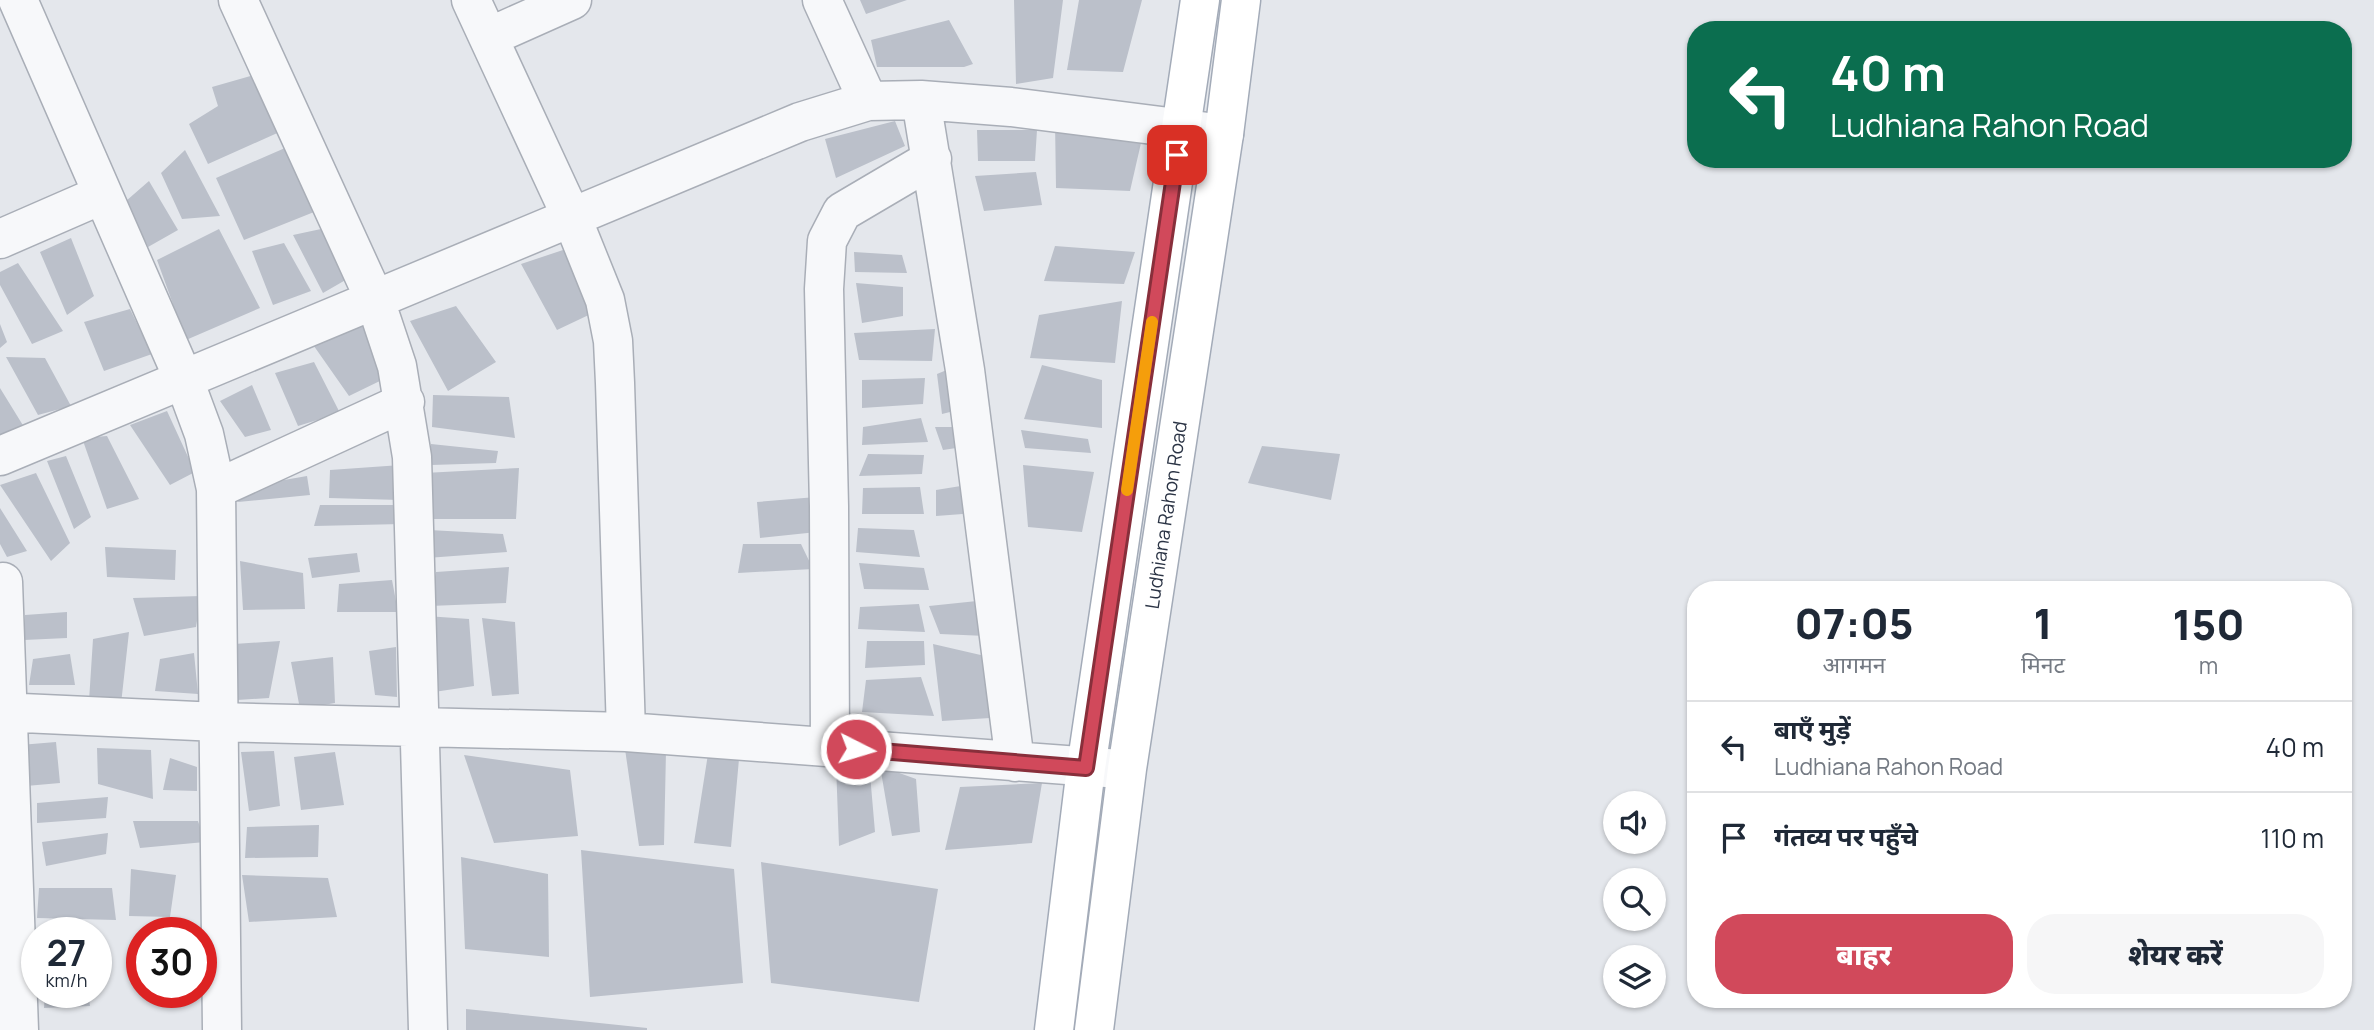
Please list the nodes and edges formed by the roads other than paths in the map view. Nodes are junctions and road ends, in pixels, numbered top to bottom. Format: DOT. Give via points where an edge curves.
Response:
graph roads {
  1 [pos="238,0"];
  2 [pos="471,0"];
  3 [pos="572,0"];
  4 [pos="822,0"];
  5 [pos="1200,0"];
  6 [pos="1241,0"];
  7 [pos="16,4"];
  8 [pos="489,37"];
  9 [pos="921,100"];
  10 [pos="868,101"];
  11 [pos="1181,128"];
  12 [pos="1224,134"];
  13 [pos="932,159"];
  14 [pos="102,195"];
  15 [pos="572,218"];
  16 [pos="0,239"];
  17 [pos="375,300"];
  18 [pos="184,380"];
  19 [pos="405,402"];
  20 [pos="0,456"];
  21 [pos="216,489"];
  22 [pos="3,582"];
  23 [pos="3,712"];
  24 [pos="218,722"];
  25 [pos="419,726"];
  26 [pos="626,732"];
  27 [pos="830,747"];
  28 [pos="1015,762"];
  29 [pos="1086,768"];
  30 [pos="1127,769"];
  31 [pos="8,972"];
  32 [pos="19,1030"];
  33 [pos="222,1030"];
  34 [pos="428,1030"];
  35 [pos="1054,1030"];
  36 [pos="1094,1030"];
  1 -- 17 [label="street"];
  2 -- 8 [label="street"];
  3 -- 8 [label="street"];
  4 -- 10 [label="street"];
  5 -- 11 [label="main road"];
  6 -- 12 [label="main road, Ludhiana Rahon Road"];
  7 -- 14 [label="street"];
  8 -- 15 [label="street"];
  9 -- 10 [label="street"];
  9 -- 11 [label="street"];
  9 -- 13 [label="street"];
  10 -- 15 [label="street" via="800,122"];
  11 -- 12 [label="street"];
  11 -- 29 [label="main road"];
  12 -- 30 [label="main road, Ludhiana Rahon Road"];
  13 -- 27 [label="street" via="842,212 827,241"];
  13 -- 28 [label="street" via="965,370"];
  14 -- 16 [label="street"];
  14 -- 18 [label="street"];
  15 -- 17 [label="street"];
  15 -- 26 [label="street" via="606,300 613,341"];
  17 -- 18 [label="street"];
  17 -- 19 [label="street"];
  18 -- 20 [label="street"];
  18 -- 21 [label="street" via="204,434"];
  19 -- 21 [label="street"];
  19 -- 25 [label="street" via="412,457"];
  21 -- 24 [label="street"];
  22 -- 23 [label="street"];
  23 -- 24 [label="street"];
  23 -- 31 [label="street"];
  24 -- 25 [label="street"];
  24 -- 33 [label="street"];
  25 -- 26 [label="street"];
  25 -- 34 [label="street"];
  26 -- 27 [label="street"];
  27 -- 28 [label="street"];
  28 -- 29 [label="street"];
  29 -- 30 [label="street"];
  29 -- 35 [label="main road"];
  30 -- 36 [label="main road, Ludhiana Rahon Road"];
  31 -- 32 [label="street"];
}
